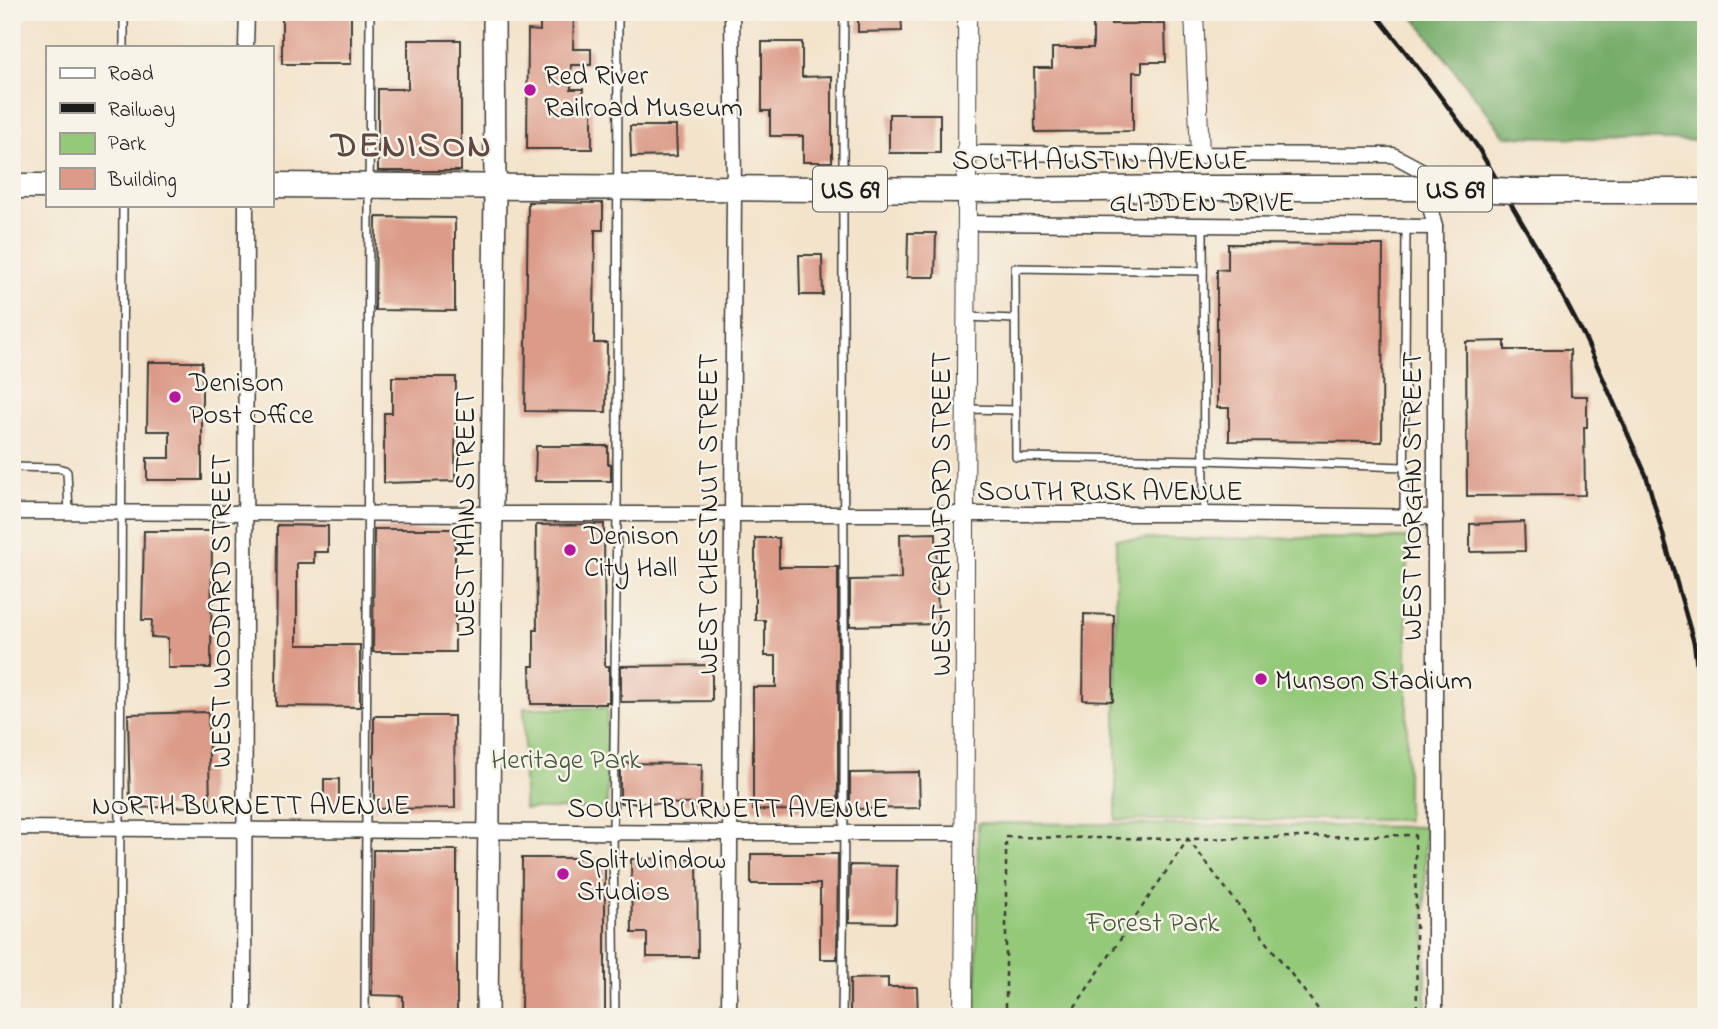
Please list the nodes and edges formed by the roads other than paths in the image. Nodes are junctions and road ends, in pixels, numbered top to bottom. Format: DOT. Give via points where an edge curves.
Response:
graph roads {
  1 [pos="124,12"];
  2 [pos="247,12"];
  3 [pos="370,12"];
  4 [pos="494,12"];
  5 [pos="618,12"];
  6 [pos="733,12"];
  7 [pos="844,12"];
  8 [pos="967,12"];
  9 [pos="1194,12"];
  10 [pos="124,46"];
  11 [pos="246,46"];
  12 [pos="968,153"];
  13 [pos="1200,155"];
  14 [pos="12,186"];
  15 [pos="46,186"];
  16 [pos="273,186"];
  17 [pos="370,186"];
  18 [pos="495,187"];
  19 [pos="618,187"];
  20 [pos="734,188"];
  21 [pos="842,189"];
  22 [pos="969,190"];
  23 [pos="1706,191"];
  24 [pos="123,206"];
  25 [pos="246,206"];
  26 [pos="967,223"];
  27 [pos="1203,225"];
  28 [pos="1406,227"];
  29 [pos="1435,227"];
  30 [pos="1203,271"];
  31 [pos="967,317"];
  32 [pos="1015,319"];
  33 [pos="966,409"];
  34 [pos="1016,410"];
  35 [pos="1203,460"];
  36 [pos="12,467"];
  37 [pos="1404,467"];
  38 [pos="12,512"];
  39 [pos="69,512"];
  40 [pos="121,513"];
  41 [pos="245,513"];
  42 [pos="731,513"];
  43 [pos="368,514"];
  44 [pos="491,514"];
  45 [pos="617,514"];
  46 [pos="843,514"];
  47 [pos="1204,514"];
  48 [pos="965,515"];
  49 [pos="1404,516"];
  50 [pos="1436,516"];
  51 [pos="12,828"];
  52 [pos="119,828"];
  53 [pos="244,829"];
  54 [pos="366,830"];
  55 [pos="490,830"];
  56 [pos="613,832"];
  57 [pos="730,833"];
  58 [pos="845,833"];
  59 [pos="965,833"];
  60 [pos="119,1017"];
  61 [pos="244,1017"];
  62 [pos="365,1017"];
  63 [pos="487,1017"];
  64 [pos="615,1017"];
  65 [pos="729,1017"];
  66 [pos="842,1017"];
  67 [pos="963,1017"];
  68 [pos="1435,1017"];
  1 -- 10 [label="lane"];
  2 -- 11 [label="street"];
  3 -- 17 [label="lane"];
  4 -- 18 [label="main road, WEST MAIN STREET"];
  5 -- 19 [label="lane"];
  6 -- 20 [label="street, WEST CHESTNUT STREET"];
  7 -- 21 [label="lane"];
  8 -- 12 [label="street, WEST CRAWFORD STREET"];
  9 -- 13 [label="street"];
  12 -- 13 [label="street, WEST MORGAN STREET"];
  12 -- 22 [label="street, WEST CRAWFORD STREET"];
  13 -- 29 [label="street, WEST MORGAN STREET" via="1393,155 1421,170"];
  14 -- 15 [label="highway"];
  16 -- 17 [label="highway, US 69"];
  17 -- 18 [label="highway, US 69"];
  17 -- 43 [label="lane"];
  18 -- 19 [label="highway, SOUTH AUSTIN AVENUE / US 69"];
  18 -- 44 [label="main road, WEST MAIN STREET"];
  19 -- 20 [label="highway, SOUTH AUSTIN AVENUE / US 69"];
  19 -- 45 [label="lane"];
  20 -- 21 [label="highway, SOUTH AUSTIN AVENUE / US 69"];
  20 -- 42 [label="street, WEST CHESTNUT STREET"];
  21 -- 22 [label="highway, SOUTH AUSTIN AVENUE / US 69"];
  21 -- 46 [label="lane"];
  22 -- 23 [label="highway, SOUTH AUSTIN AVENUE / US 69, bridge"];
  22 -- 26 [label="street, WEST CRAWFORD STREET"];
  24 -- 40 [label="lane"];
  25 -- 41 [label="street, WEST WOODARD STREET"];
  26 -- 27 [label="street, GLIDDEN DRIVE"];
  26 -- 31 [label="street, WEST CRAWFORD STREET"];
  27 -- 28 [label="street, GLIDDEN DRIVE"];
  27 -- 30 [label="lane"];
  28 -- 29 [label="street, GLIDDEN DRIVE"];
  28 -- 37 [label="lane"];
  29 -- 50 [label="street, WEST MORGAN STREET"];
  30 -- 32 [label="lane" via="1015,268"];
  30 -- 35 [label="lane"];
  31 -- 32 [label="lane"];
  31 -- 33 [label="street, WEST CRAWFORD STREET"];
  32 -- 34 [label="lane"];
  33 -- 34 [label="lane"];
  33 -- 48 [label="street, WEST CRAWFORD STREET"];
  34 -- 35 [label="lane" via="1016,457"];
  35 -- 37 [label="lane"];
  35 -- 47 [label="lane"];
  36 -- 39 [label="lane" via="68,472"];
  37 -- 49 [label="lane"];
  38 -- 39 [label="street, SOUTH RUSK AVENUE"];
  39 -- 40 [label="street, SOUTH RUSK AVENUE"];
  40 -- 41 [label="street, SOUTH RUSK AVENUE"];
  40 -- 52 [label="lane"];
  41 -- 43 [label="street, SOUTH RUSK AVENUE"];
  41 -- 53 [label="street, WEST WOODARD STREET"];
  42 -- 45 [label="street, SOUTH RUSK AVENUE"];
  42 -- 46 [label="street, SOUTH RUSK AVENUE"];
  42 -- 57 [label="street, WEST CHESTNUT STREET"];
  43 -- 44 [label="street, SOUTH RUSK AVENUE"];
  43 -- 54 [label="lane"];
  44 -- 45 [label="street, SOUTH RUSK AVENUE"];
  44 -- 55 [label="main road, WEST MAIN STREET"];
  45 -- 56 [label="lane"];
  46 -- 48 [label="street, SOUTH RUSK AVENUE"];
  46 -- 58 [label="lane"];
  47 -- 48 [label="street, SOUTH RUSK AVENUE"];
  47 -- 49 [label="street, SOUTH RUSK AVENUE"];
  48 -- 59 [label="street, WEST CRAWFORD STREET"];
  49 -- 50 [label="street, SOUTH RUSK AVENUE"];
  50 -- 68 [label="street, WEST MORGAN STREET"];
  51 -- 52 [label="street, NORTH BURNETT AVENUE"];
  52 -- 53 [label="street, NORTH BURNETT AVENUE"];
  52 -- 60 [label="lane"];
  53 -- 54 [label="street, NORTH BURNETT AVENUE"];
  53 -- 61 [label="street, WEST WOODARD STREET"];
  54 -- 55 [label="street, NORTH BURNETT AVENUE"];
  54 -- 62 [label="lane"];
  55 -- 56 [label="street, SOUTH BURNETT AVENUE"];
  55 -- 63 [label="main road, WEST MAIN STREET"];
  56 -- 57 [label="street, SOUTH BURNETT AVENUE"];
  56 -- 64 [label="lane"];
  57 -- 58 [label="street, SOUTH BURNETT AVENUE"];
  57 -- 65 [label="street, WEST CHESTNUT STREET"];
  58 -- 59 [label="street, SOUTH BURNETT AVENUE"];
  58 -- 66 [label="lane"];
  59 -- 67 [label="street, WEST CRAWFORD STREET"];
}
